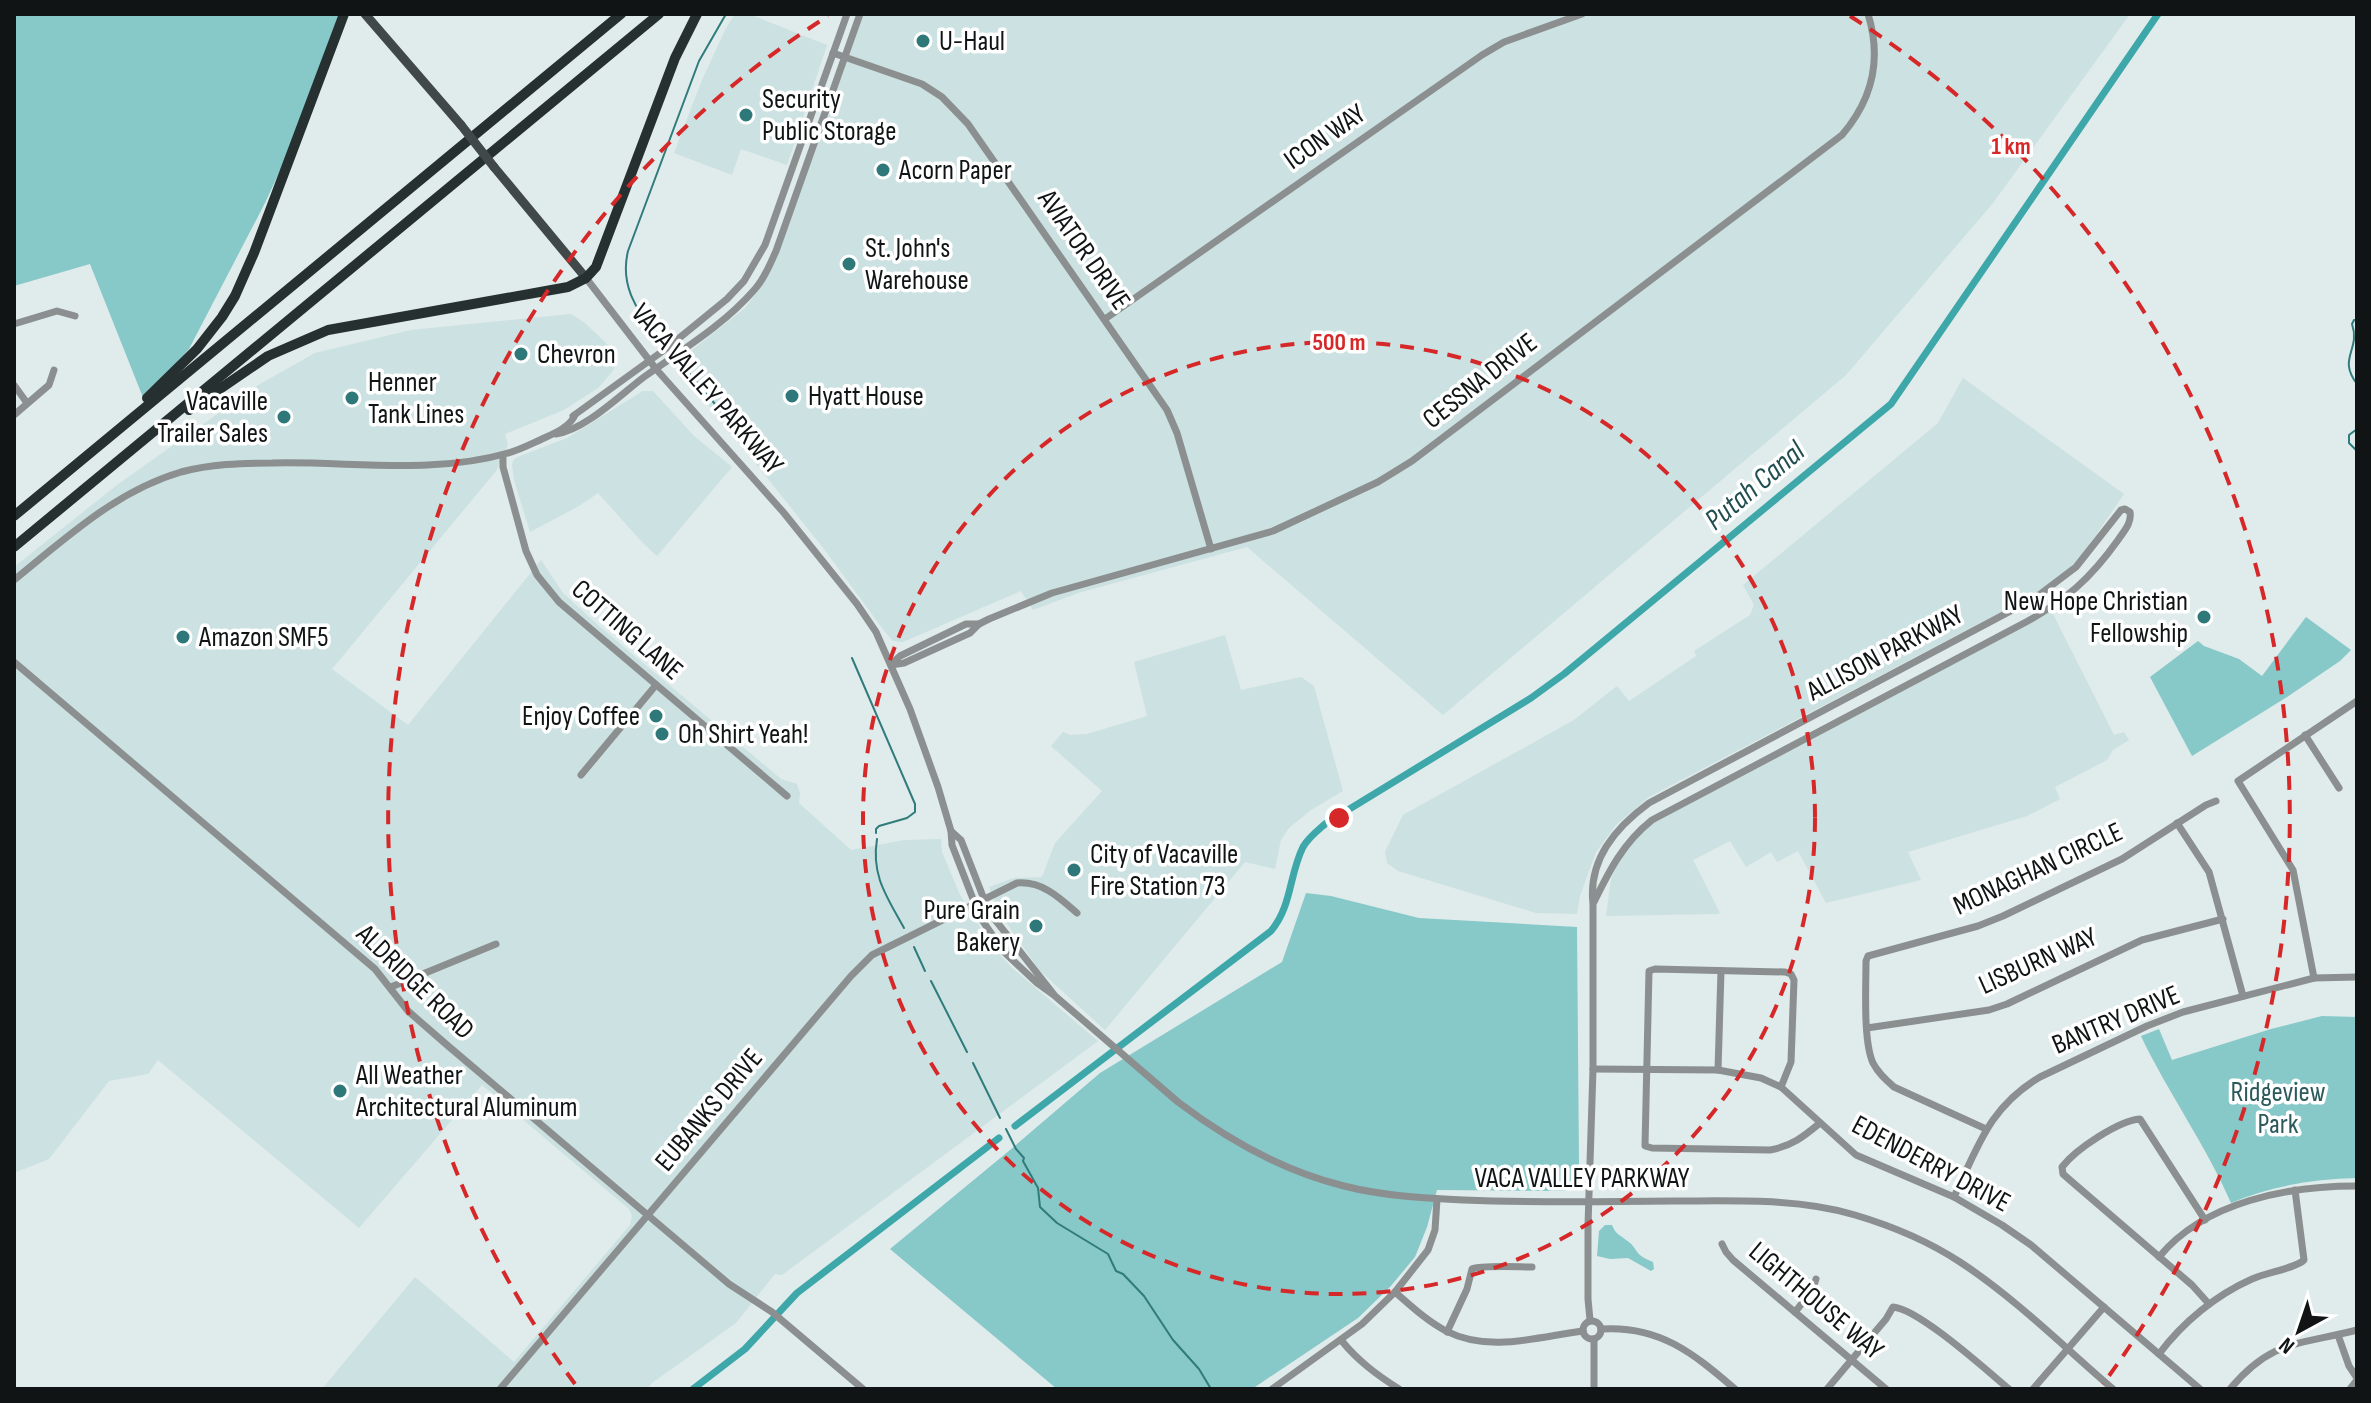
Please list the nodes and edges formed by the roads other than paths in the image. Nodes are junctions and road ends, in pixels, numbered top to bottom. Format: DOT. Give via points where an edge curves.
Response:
graph roads {
  1 [pos="344,14"];
  2 [pos="365,14"];
  3 [pos="621,14"];
  4 [pos="659,14"];
  5 [pos="697,14"];
  6 [pos="847,14"];
  7 [pos="860,14"];
  8 [pos="1582,14"];
  9 [pos="1868,14"];
  10 [pos="833,53"];
  11 [pos="845,57"];
  12 [pos="774,218"];
  13 [pos="586,278"];
  14 [pos="750,295"];
  15 [pos="75,316"];
  16 [pos="1105,319"];
  17 [pos="14,324"];
  18 [pos="649,360"];
  19 [pos="656,369"];
  20 [pos="54,370"];
  21 [pos="14,385"];
  22 [pos="27,403"];
  23 [pos="14,415"];
  24 [pos="169,420"];
  25 [pos="550,435"];
  26 [pos="503,455"];
  27 [pos="83,459"];
  28 [pos="14,516"];
  29 [pos="14,547"];
  30 [pos="1211,549"];
  31 [pos="14,580"];
  32 [pos="14,662"];
  33 [pos="891,665"];
  34 [pos="656,685"];
  35 [pos="2357,701"];
  36 [pos="2305,735"];
  37 [pos="581,775"];
  38 [pos="2339,788"];
  39 [pos="787,796"];
  40 [pos="2216,801"];
  41 [pos="2177,823"];
  42 [pos="979,901"];
  43 [pos="1593,904"];
  44 [pos="1077,913"];
  45 [pos="2223,919"];
  46 [pos="496,944"];
  47 [pos="1721,971"];
  48 [pos="2357,977"];
  49 [pos="2314,978"];
  50 [pos="391,987"];
  51 [pos="2243,996"];
  52 [pos="1867,1028"];
  53 [pos="1593,1069"];
  54 [pos="1646,1070"];
  55 [pos="1718,1070"];
  56 [pos="1781,1087"];
  57 [pos="1820,1123"];
  58 [pos="1986,1129"];
  59 [pos="2357,1186"];
  60 [pos="2295,1190"];
  61 [pos="1954,1197"];
  62 [pos="1437,1199"];
  63 [pos="1588,1202"];
  64 [pos="648,1215"];
  65 [pos="2205,1220"];
  66 [pos="1722,1244"];
  67 [pos="2159,1257"];
  68 [pos="1532,1267"];
  69 [pos="1816,1279"];
  70 [pos="1395,1292"];
  71 [pos="2209,1304"];
  72 [pos="2104,1307"];
  73 [pos="1795,1312"];
  74 [pos="1590,1320"];
  75 [pos="1601,1329"];
  76 [pos="2357,1330"];
  77 [pos="1583,1331"];
  78 [pos="1447,1332"];
  79 [pos="2338,1335"];
  80 [pos="1594,1339"];
  81 [pos="1341,1340"];
  82 [pos="2067,1350"];
  83 [pos="2159,1354"];
  84 [pos="1851,1360"];
  85 [pos="2357,1379"];
  86 [pos="1285,1385"];
  87 [pos="500,1389"];
  88 [pos="863,1389"];
  89 [pos="1272,1389"];
  90 [pos="1399,1389"];
  91 [pos="1594,1389"];
  92 [pos="1735,1389"];
  93 [pos="1827,1389"];
  94 [pos="1886,1389"];
  95 [pos="2009,1389"];
  96 [pos="2033,1389"];
  97 [pos="2113,1389"];
  98 [pos="2200,1389"];
  99 [pos="2230,1389"];
  100 [pos="2350,1389"];
  1 -- 27 [label="highway" via="235,296 190,357"];
  2 -- 13 [label="main road, VACA VALLEY PARKWAY, bridge"];
  3 -- 27 [label="highway"];
  4 -- 24 [label="highway"];
  5 -- 13 [label="highway" via="675,58 596,267"];
  6 -- 10 [label="street"];
  7 -- 11 [label="street"];
  8 -- 16 [label="street, ICON WAY" via="1482,55"];
  9 -- 30 [label="street, CESSNA DRIVE" via="1875,50 1871,85 1857,115 1832,144 1403,467 1273,531"];
  10 -- 11 [label="street, AVIATOR DRIVE"];
  10 -- 12 [label="street"];
  11 -- 14 [label="street" via="776,251"];
  11 -- 16 [label="street, AVIATOR DRIVE" via="922,84 956,111"];
  12 -- 14 [label="street" via="768,248 747,285"];
  12 -- 18 [label="street" via="744,281"];
  13 -- 18 [label="street, VACA VALLEY PARKWAY"];
  13 -- 24 [label="highway" via="568,287 328,330 268,356"];
  14 -- 19 [label="street"];
  15 -- 17 [label="street" via="57,311"];
  16 -- 30 [label="street, AVIATOR DRIVE" via="1167,410"];
  18 -- 19 [label="street, VACA VALLEY PARKWAY"];
  18 -- 25 [label="street"];
  19 -- 25 [label="street" via="566,433"];
  19 -- 33 [label="street, VACA VALLEY PARKWAY" via="857,604"];
  20 -- 22 [label="street" via="49,385"];
  21 -- 22 [label="street"];
  22 -- 23 [label="street"];
  24 -- 29 [label="highway"];
  25 -- 26 [label="street"];
  26 -- 31 [label="street" via="428,466 248,463 183,471 128,493"];
  26 -- 34 [label="street, COTTING LANE" via="526,551 537,575 559,602"];
  27 -- 28 [label="highway"];
  30 -- 33 [label="street, CESSNA DRIVE" via="1069,587 979,624 966,624"];
  32 -- 50 [label="street, ALDRIDGE ROAD"];
  33 -- 42 [label="street, VACA VALLEY PARKWAY" via="951,831 961,840"];
  34 -- 37 [label="street"];
  34 -- 39 [label="street, COTTING LANE"];
  35 -- 36 [label="street"];
  36 -- 38 [label="street"];
  36 -- 49 [label="street" via="2238,781 2293,870"];
  40 -- 41 [label="street"];
  41 -- 45 [label="street" via="2209,872"];
  41 -- 52 [label="street, MONAGHAN CIRCLE" via="2122,859 2003,916 1868,956"];
  42 -- 44 [label="street, EUBANKS DRIVE" via="1028,882 1049,890"];
  42 -- 62 [label="street, VACA VALLEY PARKWAY" via="1055,996 1228,1138 1344,1186"];
  42 -- 64 [label="street, EUBANKS DRIVE" via="861,965"];
  43 -- 43 [label="street, ALLISON PARKWAY" via="1613,862 1652,820 2055,605 2102,562 2130,522 2130,512 2121,510 2076,567 2035,598 1649,803 1616,830 1603,850 1591,888"];
  43 -- 53 [label="street, ALLISON PARKWAY"];
  45 -- 51 [label="street"];
  45 -- 52 [label="street, LISBURN WAY" via="2142,940 1989,1010"];
  46 -- 50 [label="street"];
  47 -- 54 [label="street" via="1649,971"];
  47 -- 55 [label="street"];
  47 -- 56 [label="street" via="1791,974 1791,1062"];
  48 -- 49 [label="street, BANTRY DRIVE"];
  49 -- 51 [label="street, BANTRY DRIVE"];
  50 -- 64 [label="street, ALDRIDGE ROAD" via="423,1025"];
  51 -- 58 [label="street, BANTRY DRIVE" via="2147,1026 2040,1077 2007,1101"];
  52 -- 58 [label="street, MONAGHAN CIRCLE" via="1873,1064 1894,1087"];
  53 -- 54 [label="street, EDENDERRY DRIVE"];
  53 -- 63 [label="street, ALLISON PARKWAY"];
  54 -- 55 [label="street, EDENDERRY DRIVE"];
  54 -- 57 [label="street" via="1645,1146 1770,1150 1799,1141"];
  55 -- 56 [label="street, EDENDERRY DRIVE"];
  56 -- 57 [label="street, EDENDERRY DRIVE"];
  57 -- 61 [label="street, EDENDERRY DRIVE" via="1856,1155"];
  58 -- 61 [label="street, BANTRY DRIVE"];
  59 -- 60 [label="street"];
  60 -- 65 [label="street"];
  60 -- 71 [label="street" via="2304,1260 2251,1279"];
  61 -- 72 [label="street, EDENDERRY DRIVE" via="2031,1245"];
  62 -- 63 [label="street, VACA VALLEY PARKWAY"];
  62 -- 70 [label="street" via="1428,1250"];
  63 -- 74 [label="street, ALLISON PARKWAY"];
  63 -- 82 [label="street, VACA VALLEY PARKWAY" via="1753,1201 1854,1215 1907,1234 1960,1262"];
  64 -- 87 [label="street, EUBANKS DRIVE"];
  64 -- 88 [label="street, ALDRIDGE ROAD"];
  65 -- 67 [label="street"];
  65 -- 67 [label="street" via="2140,1119 2069,1158 2063,1174"];
  66 -- 73 [label="street, LIGHTHOUSE WAY" via="1733,1260"];
  67 -- 71 [label="street"];
  68 -- 78 [label="street" via="1472,1269"];
  69 -- 73 [label="street"];
  70 -- 78 [label="street"];
  70 -- 81 [label="street"];
  71 -- 83 [label="street"];
  72 -- 82 [label="street"];
  72 -- 83 [label="street, EDENDERRY DRIVE"];
  73 -- 84 [label="street, LIGHTHOUSE WAY"];
  74 -- 75 [label="street"];
  74 -- 77 [label="street"];
  75 -- 80 [label="street"];
  75 -- 92 [label="street" via="1628,1328 1658,1336 1698,1357"];
  76 -- 79 [label="street"];
  77 -- 78 [label="street" via="1495,1344"];
  77 -- 80 [label="street"];
  79 -- 85 [label="street"];
  79 -- 99 [label="street" via="2273,1351"];
  80 -- 91 [label="street"];
  81 -- 86 [label="street"];
  81 -- 90 [label="street" via="1372,1372"];
  82 -- 96 [label="street"];
  82 -- 97 [label="street, VACA VALLEY PARKWAY"];
  83 -- 98 [label="street"];
  84 -- 93 [label="street"];
  84 -- 94 [label="street, LIGHTHOUSE WAY"];
  84 -- 95 [label="street" via="1898,1307 1952,1341"];
  85 -- 100 [label="street"];
  86 -- 89 [label="street"];
}
